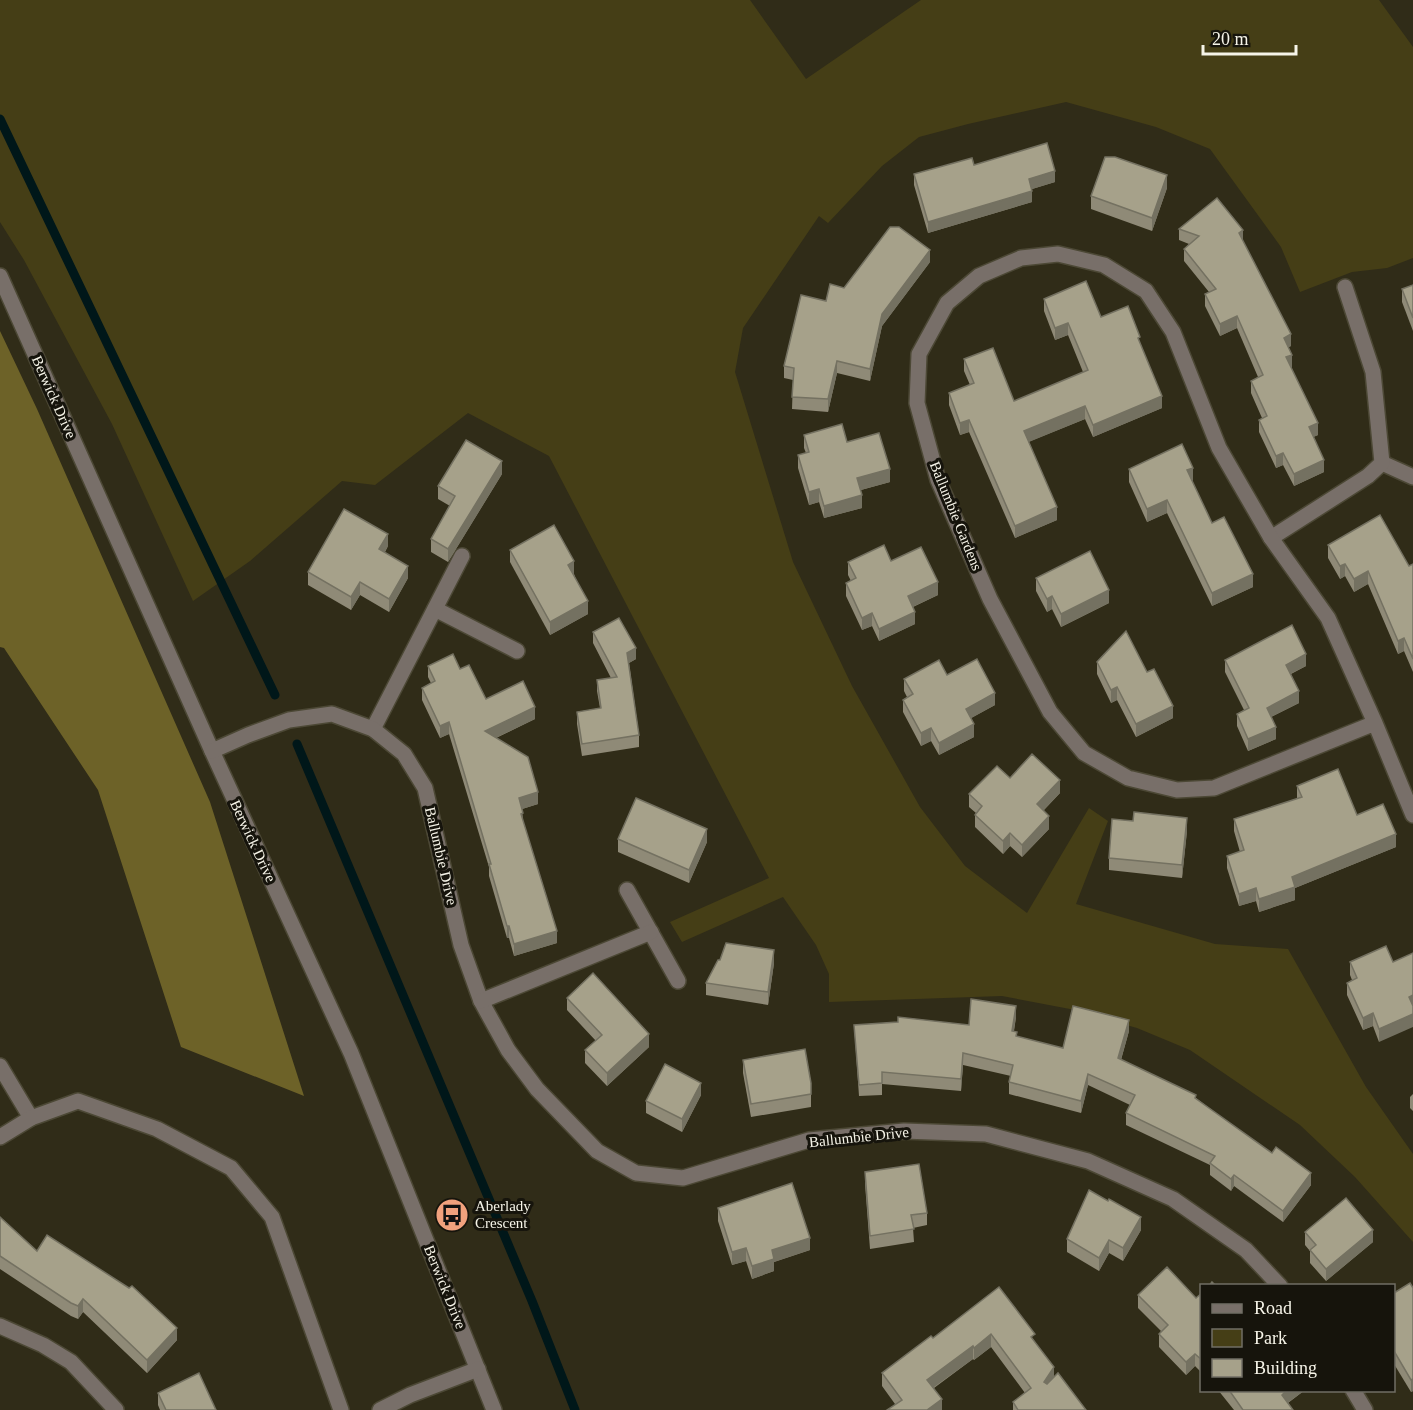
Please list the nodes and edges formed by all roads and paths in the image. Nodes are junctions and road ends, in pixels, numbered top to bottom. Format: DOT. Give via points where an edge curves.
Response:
graph roads {
  1 [pos="0,276"];
  2 [pos="1345,288"];
  3 [pos="1382,463"];
  4 [pos="1413,477"];
  5 [pos="1271,538"];
  6 [pos="462,556"];
  7 [pos="435,609"];
  8 [pos="517,651"];
  9 [pos="1375,723"];
  10 [pos="373,729"];
  11 [pos="212,751"];
  12 [pos="1413,815"];
  13 [pos="627,890"];
  14 [pos="651,932"];
  15 [pos="678,981"];
  16 [pos="481,1001"];
  17 [pos="0,1066"];
  18 [pos="31,1118"];
  19 [pos="0,1137"];
  20 [pos="1278,1284"];
  21 [pos="0,1326"];
  22 [pos="478,1369"];
  23 [pos="1354,1392"];
  24 [pos="116,1410"];
  25 [pos="341,1410"];
  26 [pos="380,1410"];
  27 [pos="494,1410"];
  28 [pos="1365,1410"];
  1 -- 11 [label="street, Berwick Drive"];
  2 -- 3 [label="street" via="1373,372"];
  3 -- 4 [label="street"];
  3 -- 5 [label="street"];
  5 -- 9 [label="street, Ballumbie Gardens" via="1328,618"];
  5 -- 9 [label="street, Ballumbie Gardens" via="1219,448 1173,332 1146,291 1104,265 1059,254 1020,258 979,276 946,303 920,354 917,393 938,480 990,599 1050,712 1084,753 1128,778 1176,790 1214,788"];
  6 -- 7 [label="street"];
  7 -- 8 [label="street"];
  7 -- 10 [label="street"];
  9 -- 12 [label="street, Ballumbie Gardens"];
  10 -- 11 [label="street, Ballumbie Drive" via="332,714 289,720"];
  10 -- 16 [label="street, Ballumbie Drive" via="404,754 425,788 461,945"];
  11 -- 22 [label="street, Berwick Drive" via="351,1053"];
  13 -- 14 [label="street"];
  14 -- 15 [label="street"];
  14 -- 16 [label="street"];
  16 -- 20 [label="street, Ballumbie Drive" via="508,1050 537,1089 597,1151 636,1173 683,1178 809,1140 904,1131 986,1134 1088,1161 1173,1200 1246,1250"];
  17 -- 18 [label="street"];
  18 -- 19 [label="street"];
  18 -- 25 [label="street" via="78,1101 158,1129 231,1168 272,1217"];
  21 -- 24 [label="street" via="71,1362"];
  22 -- 26 [label="street"];
  22 -- 27 [label="street, Berwick Drive"];
  23 -- 28 [label="street"];
}
